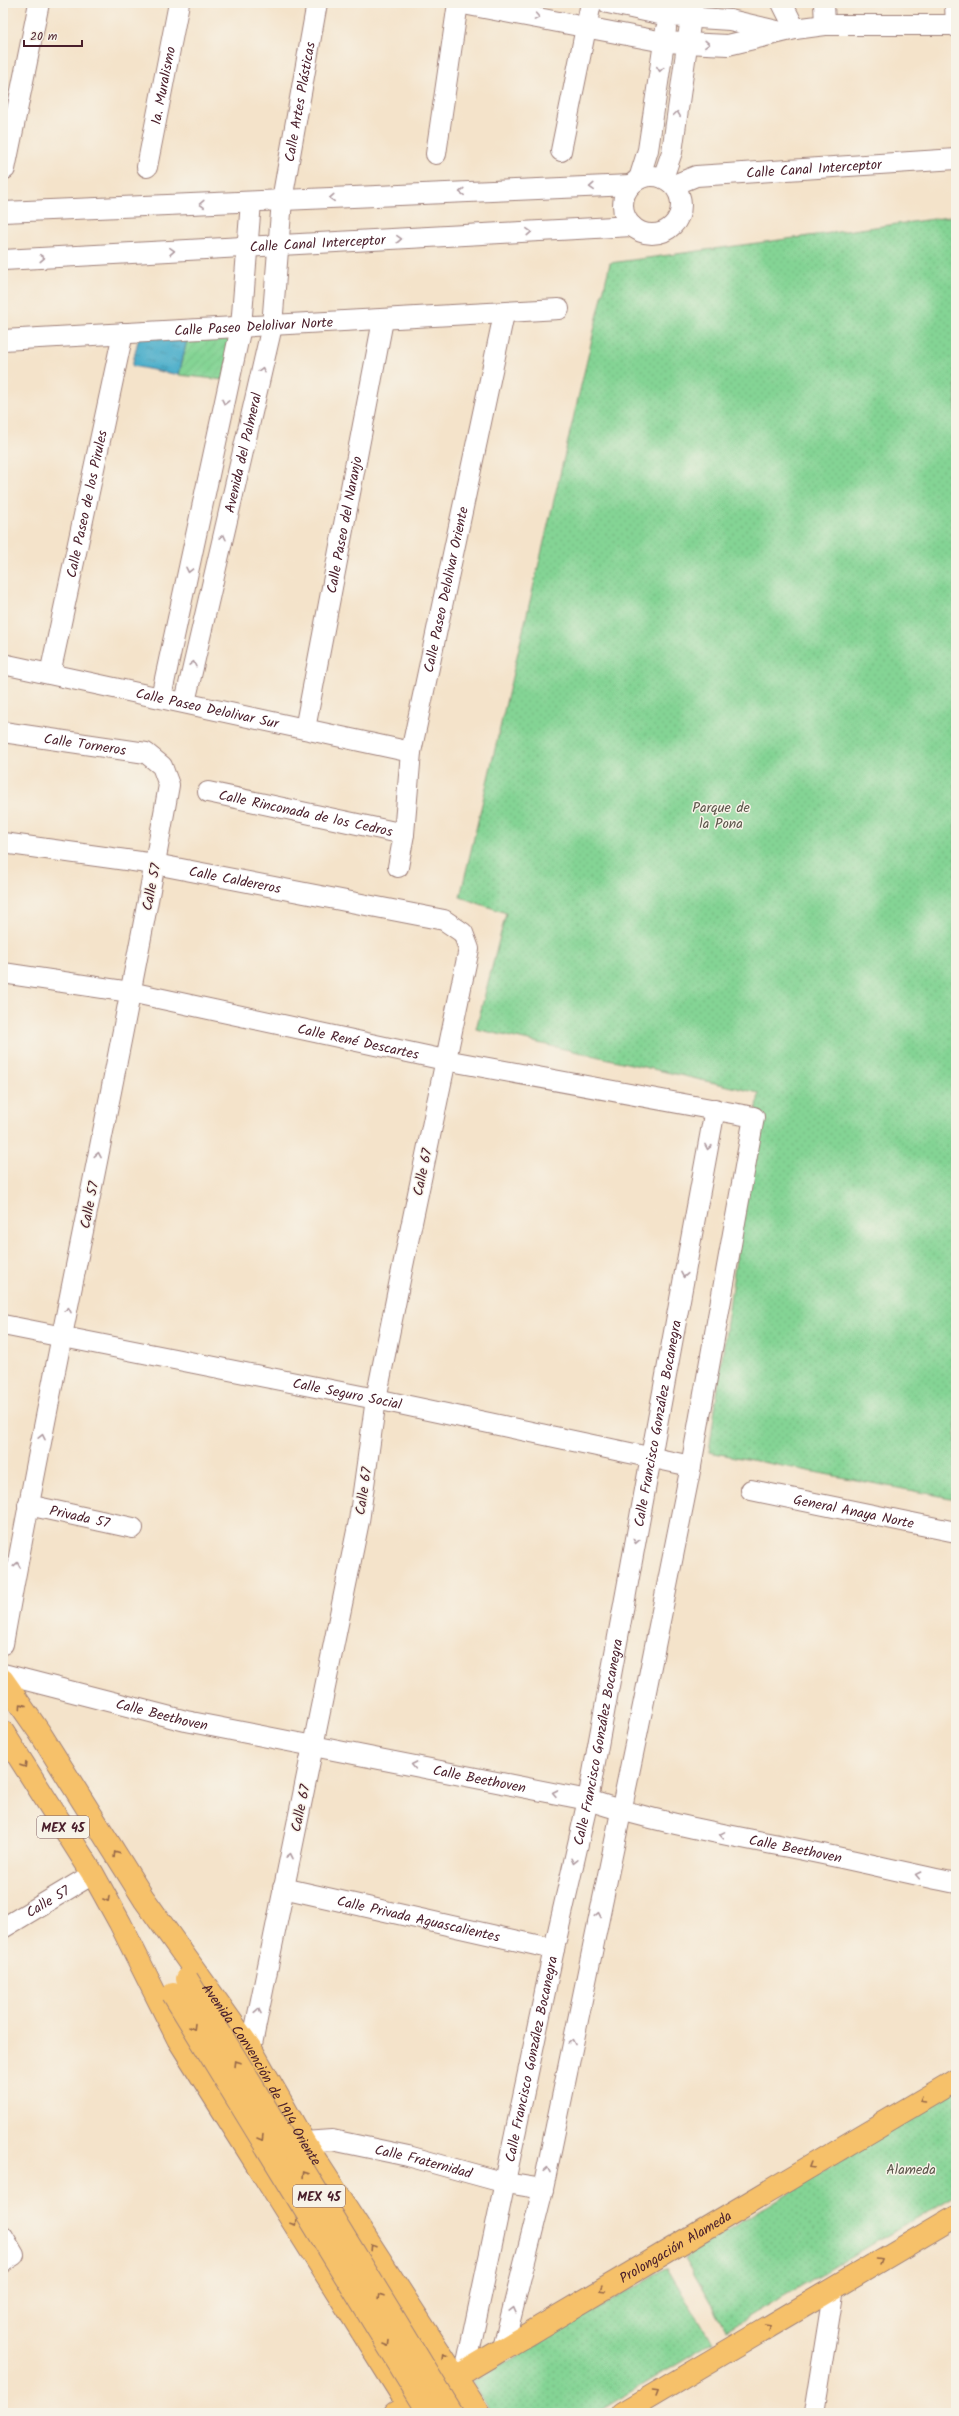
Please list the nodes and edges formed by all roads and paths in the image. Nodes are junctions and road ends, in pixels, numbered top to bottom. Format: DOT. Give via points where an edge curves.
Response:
graph roads {
  1 [pos="39,3"];
  2 [pos="179,3"];
  3 [pos="317,3"];
  4 [pos="458,3"];
  5 [pos="591,3"];
  6 [pos="608,3"];
  7 [pos="782,3"];
  8 [pos="824,3"];
  9 [pos="955,3"];
  10 [pos="692,10"];
  11 [pos="668,16"];
  12 [pos="825,25"];
  13 [pos="587,26"];
  14 [pos="956,26"];
  15 [pos="789,31"];
  16 [pos="664,42"];
  17 [pos="687,43"];
  18 [pos="561,151"];
  19 [pos="436,154"];
  20 [pos="956,159"];
  21 [pos="147,167"];
  22 [pos="5,169"];
  23 [pos="669,181"];
  24 [pos="635,182"];
  25 [pos="282,200"];
  26 [pos="251,202"];
  27 [pos="3,212"];
  28 [pos="632,226"];
  29 [pos="278,245"];
  30 [pos="248,247"];
  31 [pos="3,260"];
  32 [pos="558,310"];
  33 [pos="504,314"];
  34 [pos="383,320"];
  35 [pos="272,326"];
  36 [pos="241,327"];
  37 [pos="123,333"];
  38 [pos="3,340"];
  39 [pos="3,664"];
  40 [pos="50,674"];
  41 [pos="161,697"];
  42 [pos="185,702"];
  43 [pos="305,729"];
  44 [pos="3,732"];
  45 [pos="411,752"];
  46 [pos="162,766"];
  47 [pos="208,792"];
  48 [pos="404,834"];
  49 [pos="3,843"];
  50 [pos="155,864"];
  51 [pos="398,867"];
  52 [pos="462,933"];
  53 [pos="3,973"];
  54 [pos="130,992"];
  55 [pos="445,1060"];
  56 [pos="715,1109"];
  57 [pos="3,1325"];
  58 [pos="62,1337"];
  59 [pos="376,1399"];
  60 [pos="651,1458"];
  61 [pos="691,1466"];
  62 [pos="751,1490"];
  63 [pos="28,1506"];
  64 [pos="132,1528"];
  65 [pos="956,1532"];
  66 [pos="3,1644"];
  67 [pos="3,1674"];
  68 [pos="3,1680"];
  69 [pos="3,1732"];
  70 [pos="313,1745"];
  71 [pos="588,1800"];
  72 [pos="620,1810"];
  73 [pos="93,1874"];
  74 [pos="956,1884"];
  75 [pos="283,1888"];
  76 [pos="144,1899"];
  77 [pos="120,1923"];
  78 [pos="3,1928"];
  79 [pos="554,1949"];
  80 [pos="180,1986"];
  81 [pos="251,2049"];
  82 [pos="956,2080"];
  83 [pos="304,2142"];
  84 [pos="506,2183"];
  85 [pos="543,2190"];
  86 [pos="956,2216"];
  87 [pos="3,2236"];
  88 [pos="8,2259"];
  89 [pos="834,2288"];
  90 [pos="407,2300"];
  91 [pos="355,2321"];
  92 [pos="503,2348"];
  93 [pos="462,2374"];
  94 [pos="405,2410"];
  95 [pos="429,2413"];
  96 [pos="452,2413"];
  97 [pos="479,2413"];
  98 [pos="623,2413"];
  99 [pos="814,2413"];
  1 -- 22 [label="street"];
  2 -- 21 [label="street, 1a. Muralismo"];
  3 -- 25 [label="street, Calle Artes Plásticas"];
  4 -- 13 [label="street, one-way"];
  4 -- 19 [label="street"];
  5 -- 13 [label="street"];
  6 -- 11 [label="street"];
  7 -- 15 [label="street"];
  8 -- 12 [label="street"];
  9 -- 14 [label="street"];
  10 -- 11 [label="street"];
  10 -- 15 [label="street"];
  10 -- 17 [label="street"];
  11 -- 16 [label="street"];
  12 -- 14 [label="street"];
  12 -- 15 [label="street"];
  13 -- 16 [label="street"];
  13 -- 18 [label="street"];
  17 -- 15 [label="street, one-way" via="728,45"];
  16 -- 17 [label="street"];
  16 -- 24 [label="street, one-way" via="648,150"];
  23 -- 17 [label="street, one-way"];
  20 -- 23 [label="street, Calle Canal Interceptor" via="696,176"];
  23 -- 24 [label="street" via="649,175"];
  23 -- 28 [label="street" via="682,203 676,222 664,231 650,234 640,232"];
  24 -- 25 [label="street, one-way"];
  24 -- 28 [label="street" via="623,201 626,219"];
  25 -- 26 [label="street"];
  25 -- 29 [label="street, Avenida del Palmeral"];
  26 -- 27 [label="street, one-way"];
  26 -- 30 [label="street, Avenida del Palmeral"];
  29 -- 28 [label="street, Calle Canal Interceptor, one-way"];
  29 -- 30 [label="street, Calle Canal Interceptor"];
  29 -- 35 [label="street, Avenida del Palmeral"];
  31 -- 30 [label="street, Calle Canal Interceptor, one-way"];
  30 -- 36 [label="street, Avenida del Palmeral"];
  32 -- 33 [label="street, Calle Paseo Delolivar Norte"];
  33 -- 34 [label="street, Calle Paseo Delolivar Norte"];
  33 -- 45 [label="street, Calle Paseo Delolivar Oriente"];
  34 -- 35 [label="street, Calle Paseo Delolivar Norte"];
  34 -- 43 [label="street, Calle Paseo del Naranjo"];
  35 -- 36 [label="street, Calle Paseo Delolivar Norte"];
  42 -- 35 [label="street, Avenida del Palmeral, one-way"];
  36 -- 37 [label="street, Calle Paseo Delolivar Norte"];
  36 -- 41 [label="street, Avenida del Palmeral, one-way"];
  37 -- 38 [label="street, Calle Paseo Delolivar Norte"];
  37 -- 40 [label="street, Calle Paseo de los Pirules"];
  39 -- 40 [label="street, Calle Paseo Delolivar Sur"];
  40 -- 41 [label="street, Calle Paseo Delolivar Sur"];
  41 -- 42 [label="street, Calle Paseo Delolivar Sur"];
  42 -- 43 [label="street, Calle Paseo Delolivar Sur"];
  43 -- 45 [label="street, Calle Paseo Delolivar Sur"];
  44 -- 46 [label="street, Calle Torneros" via="146,753"];
  45 -- 48 [label="street, Calle Paseo Delolivar Oriente"];
  46 -- 50 [label="street, Calle 57" via="169,784"];
  47 -- 48 [label="street, Calle Rinconada de los Cedros"];
  48 -- 51 [label="street, Calle Paseo Delolivar Oriente"];
  49 -- 50 [label="street, Calle Caldereros"];
  50 -- 52 [label="street, Calle Caldereros" via="444,920"];
  50 -- 54 [label="street, Calle 57"];
  52 -- 55 [label="street, Calle 67" via="469,949"];
  53 -- 54 [label="street, Calle René Descartes"];
  54 -- 55 [label="street, Calle René Descartes"];
  58 -- 54 [label="street, Calle 57, one-way"];
  55 -- 56 [label="street, Calle René Descartes"];
  55 -- 59 [label="street, Calle 67"];
  56 -- 60 [label="street, Calle Francisco González Bocanegra, one-way"];
  56 -- 61 [label="street, Calle René Descartes" via="754,1117"];
  57 -- 58 [label="street, Calle Seguro Social"];
  58 -- 59 [label="street, Calle Seguro Social"];
  63 -- 58 [label="street, Calle 57, one-way"];
  59 -- 60 [label="street, Calle Seguro Social"];
  59 -- 70 [label="street, Calle 67" via="359,1521"];
  60 -- 61 [label="street, Calle Seguro Social"];
  60 -- 71 [label="street, Calle Francisco González Bocanegra, one-way"];
  61 -- 72 [label="street"];
  62 -- 65 [label="street, General Anaya Norte"];
  63 -- 64 [label="street, Privada 57"];
  66 -- 63 [label="street, Calle 57, one-way"];
  67 -- 70 [label="street, Calle Beethoven" via="186,1721"];
  76 -- 68 [label="main road, Avenida Convención de 1914 Oriente / MEX 45, one-way" via="40,1733"];
  69 -- 73 [label="main road, Avenida Convención de 1914 Oriente / MEX 45, one-way"];
  71 -- 70 [label="street, Calle Beethoven, one-way"];
  75 -- 70 [label="street, Calle 67, one-way"];
  71 -- 72 [label="street, Calle Beethoven"];
  71 -- 79 [label="street, Calle Francisco González Bocanegra, one-way"];
  74 -- 72 [label="street, Calle Beethoven, one-way" via="709,1832"];
  85 -- 72 [label="street, one-way"];
  73 -- 77 [label="main road, Avenida Convención de 1914 Oriente / MEX 45, one-way"];
  73 -- 78 [label="street, Calle 57"];
  75 -- 79 [label="street, Calle Privada Aguascalientes"];
  81 -- 75 [label="street, Calle 67, one-way"];
  76 -- 80 [label="main road, Avenida Convención de 1914 Oriente / MEX 45"];
  76 -- 81 [label="main road, Avenida Convención de 1914 Oriente"];
  77 -- 80 [label="main road, Avenida Convención de 1914 Oriente / MEX 45"];
  77 -- 91 [label="main road, Avenida Convención de 1914 Oriente, one-way" via="178,2039"];
  79 -- 84 [label="street, Calle Francisco González Bocanegra"];
  80 -- 95 [label="main road, Avenida Convención de 1914 Oriente / MEX 45, one-way, bridge"];
  96 -- 80 [label="main road, Avenida Convención de 1914 Oriente / MEX 45, one-way, bridge"];
  81 -- 83 [label="main road, Avenida Convención de 1914 Oriente"];
  82 -- 92 [label="main road, Prolongación Alameda, one-way"];
  83 -- 84 [label="street, Calle Fraternidad" via="332,2140 408,2156"];
  90 -- 83 [label="main road, Avenida Convención de 1914 Oriente, one-way"];
  84 -- 85 [label="street, Calle Fraternidad"];
  84 -- 93 [label="street, Calle Francisco González Bocanegra"];
  92 -- 85 [label="street, one-way"];
  89 -- 86 [label="main road, one-way"];
  87 -- 88 [label="street"];
  98 -- 89 [label="main road, one-way"];
  89 -- 99 [label="street"];
  90 -- 91 [label="main road" via="404,2308 382,2323 362,2326"];
  93 -- 90 [label="main road, Avenida Convención de 1914 Oriente, one-way"];
  91 -- 94 [label="main road, Avenida Convención de 1914 Oriente"];
  92 -- 93 [label="main road, Prolongación Alameda"];
  93 -- 94 [label="main road, Prolongación Alameda"];
  93 -- 97 [label="main road, Avenida Convención de 1914 Oriente"];
}
